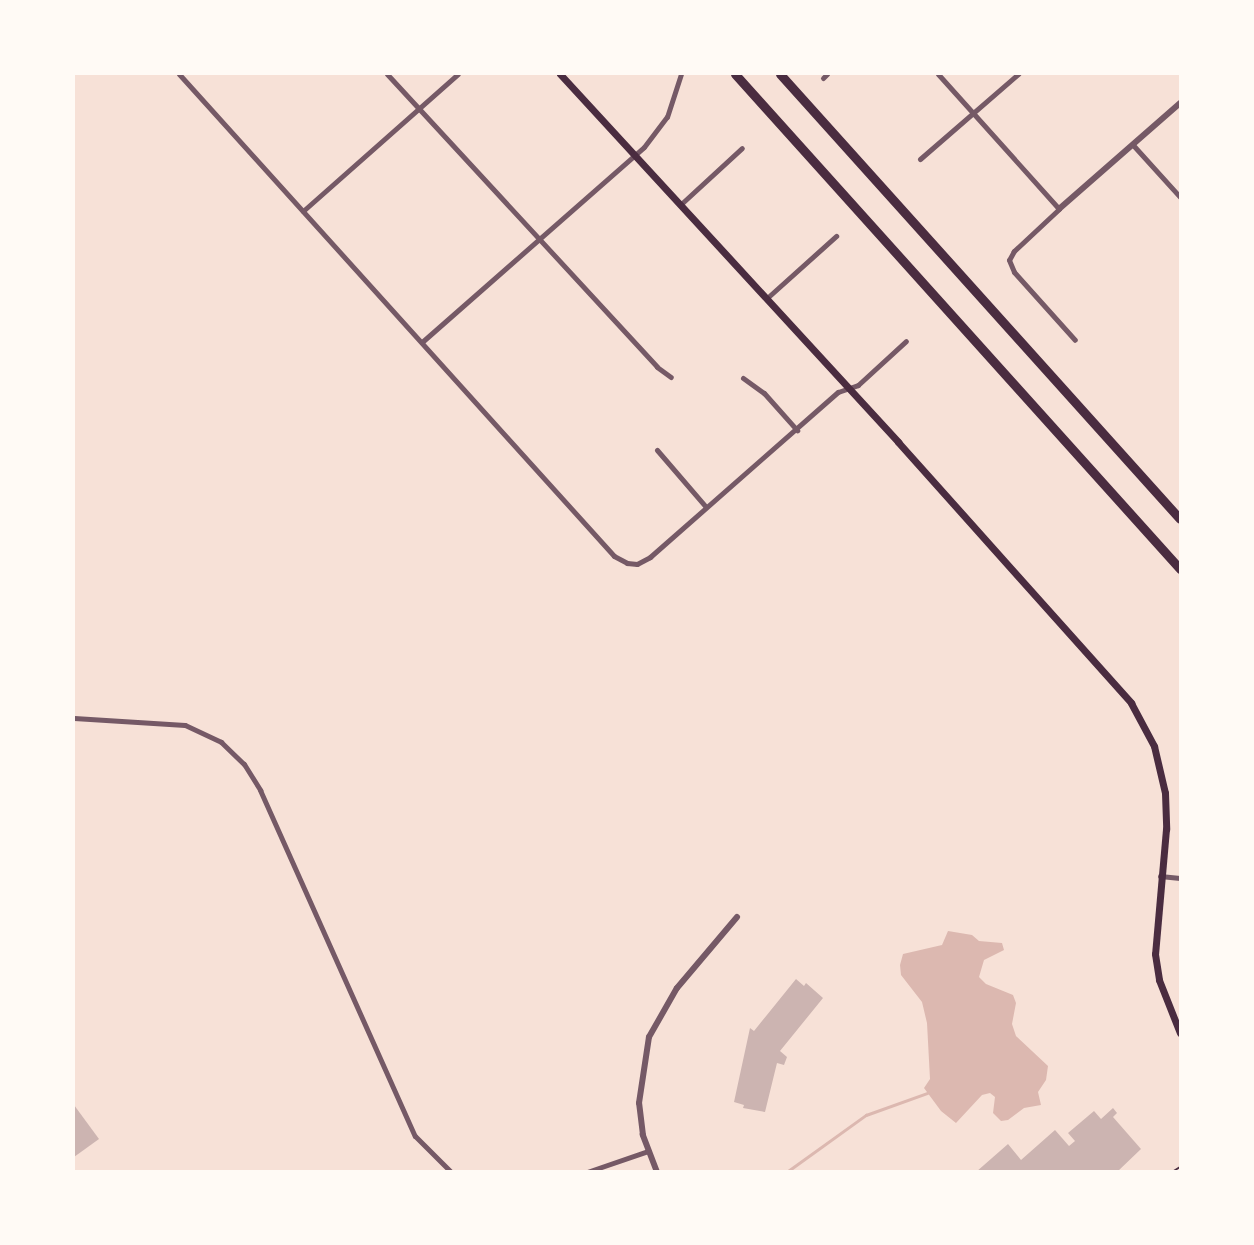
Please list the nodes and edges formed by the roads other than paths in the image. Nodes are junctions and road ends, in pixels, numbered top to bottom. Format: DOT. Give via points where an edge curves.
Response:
graph roads {
  1 [pos="179,74"];
  2 [pos="387,74"];
  3 [pos="458,74"];
  4 [pos="560,74"];
  5 [pos="681,74"];
  6 [pos="736,74"];
  7 [pos="780,74"];
  8 [pos="938,74"];
  9 [pos="1018,74"];
  10 [pos="1181,103"];
  11 [pos="419,109"];
  12 [pos="972,114"];
  13 [pos="1133,145"];
  14 [pos="742,148"];
  15 [pos="635,156"];
  16 [pos="920,159"];
  17 [pos="1181,197"];
  18 [pos="680,205"];
  19 [pos="1059,209"];
  20 [pos="303,211"];
  21 [pos="835,236"];
  22 [pos="538,237"];
  23 [pos="767,298"];
  24 [pos="1075,340"];
  25 [pos="906,341"];
  26 [pos="422,342"];
  27 [pos="671,377"];
  28 [pos="743,378"];
  29 [pos="848,388"];
  30 [pos="797,430"];
  31 [pos="657,450"];
  32 [pos="706,507"];
  33 [pos="1181,519"];
  34 [pos="1181,569"];
  35 [pos="74,718"];
  36 [pos="1160,876"];
  37 [pos="1181,878"];
  38 [pos="737,917"];
  39 [pos="1181,1033"];
  40 [pos="648,1151"];
  41 [pos="451,1171"];
  42 [pos="587,1171"];
  43 [pos="657,1171"];
  1 -- 20 [label="street"];
  2 -- 11 [label="street"];
  3 -- 11 [label="street"];
  4 -- 15 [label="main road"];
  5 -- 15 [label="street" via="663,124"];
  6 -- 34 [label="highway"];
  7 -- 33 [label="highway"];
  8 -- 12 [label="street"];
  9 -- 12 [label="street"];
  10 -- 13 [label="street"];
  11 -- 20 [label="street"];
  11 -- 22 [label="street"];
  12 -- 16 [label="street"];
  12 -- 19 [label="street"];
  13 -- 17 [label="street"];
  13 -- 19 [label="street"];
  14 -- 18 [label="street"];
  15 -- 18 [label="main road"];
  15 -- 22 [label="street"];
  18 -- 23 [label="main road"];
  19 -- 24 [label="street" via="1009,260 1014,272"];
  20 -- 26 [label="street"];
  21 -- 23 [label="street"];
  22 -- 26 [label="street"];
  22 -- 27 [label="street"];
  23 -- 29 [label="main road"];
  25 -- 29 [label="street" via="858,385"];
  26 -- 32 [label="street" via="614,556 637,564"];
  28 -- 30 [label="street" via="763,392"];
  29 -- 30 [label="street"];
  29 -- 36 [label="main road" via="1131,703 1154,746 1165,793"];
  30 -- 32 [label="street"];
  31 -- 32 [label="street"];
  35 -- 41 [label="street" via="185,725 221,741 244,764 260,790 412,1129 421,1144"];
  36 -- 37 [label="street"];
  36 -- 39 [label="main road" via="1159,980"];
  38 -- 40 [label="street" via="677,988 654,1025 644,1055 639,1103"];
  40 -- 42 [label="street"];
  40 -- 43 [label="street"];
}
